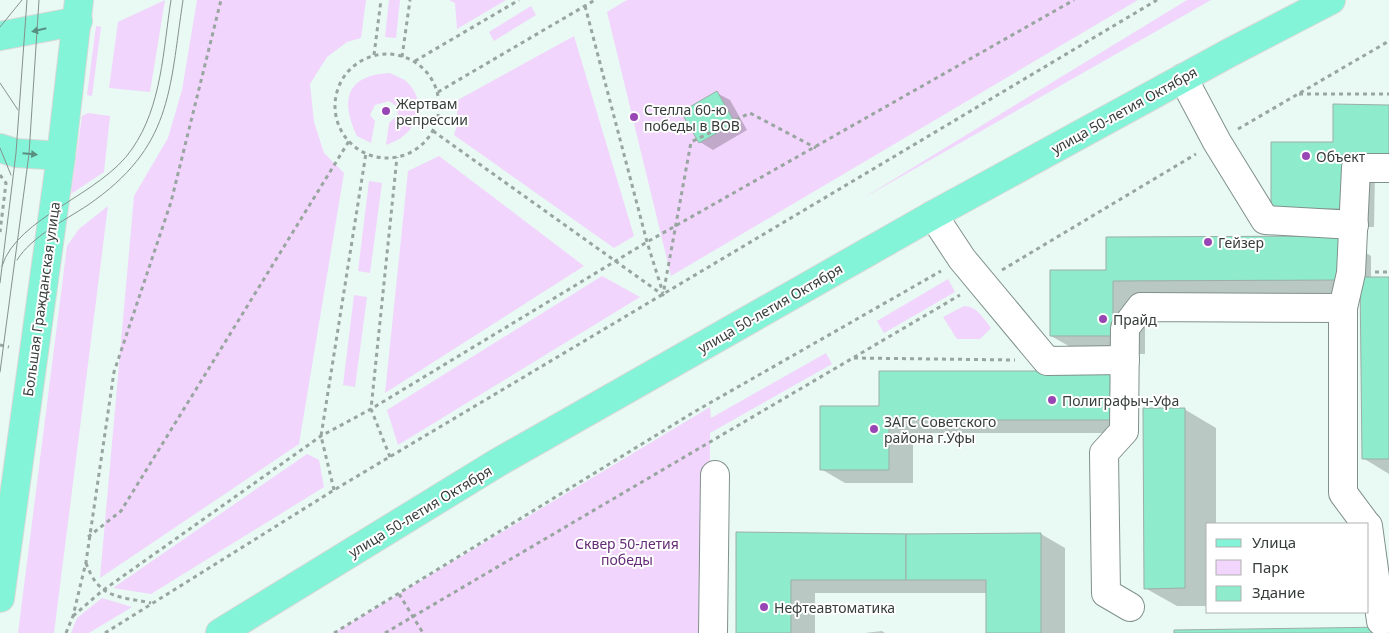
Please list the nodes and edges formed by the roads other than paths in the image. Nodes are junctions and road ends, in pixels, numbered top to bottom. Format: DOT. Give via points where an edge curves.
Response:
graph roads {
  1 [pos="1310,0"];
  2 [pos="1331,0"];
  3 [pos="79,11"];
  4 [pos="0,36"];
  5 [pos="1229,53"];
  6 [pos="1183,78"];
  7 [pos="0,148"];
  8 [pos="61,156"];
  9 [pos="1389,168"];
  10 [pos="933,215"];
  11 [pos="1354,225"];
  12 [pos="1343,308"];
  13 [pos="1124,360"];
  14 [pos="715,475"];
  15 [pos="7,492"];
  16 [pos="1366,523"];
  17 [pos="1369,539"];
  18 [pos="0,598"];
  19 [pos="1130,607"];
  20 [pos="1381,621"];
  21 [pos="220,633"];
  22 [pos="713,633"];
  1 -- 5 [label="main road"];
  2 -- 5 [label="main road, улица 50-летия Октября"];
  3 -- 4 [label="main road, one-way"];
  3 -- 8 [label="main road, Большая Гражданская улица"];
  5 -- 6 [label="main road, улица 50-летия Октября"];
  6 -- 10 [label="main road, улица 50-летия Октября"];
  6 -- 11 [label="lane" via="1217,142 1265,220"];
  7 -- 8 [label="main road, one-way" via="16,153"];
  8 -- 15 [label="main road, Большая Гражданская улица"];
  9 -- 11 [label="lane" via="1356,168"];
  10 -- 13 [label="lane" via="962,259 1047,361"];
  10 -- 21 [label="main road, улица 50-летия Октября" via="497,463"];
  11 -- 12 [label="lane" via="1351,273"];
  12 -- 13 [label="lane" via="1140,307 1125,328"];
  12 -- 16 [label="lane" via="1343,493"];
  13 -- 19 [label="lane" via="1124,431 1104,453 1106,593"];
  14 -- 22 [label="lane"];
  15 -- 18 [label="main road, Большая Гражданская улица"];
  17 -- 20 [label="lane"];
}
